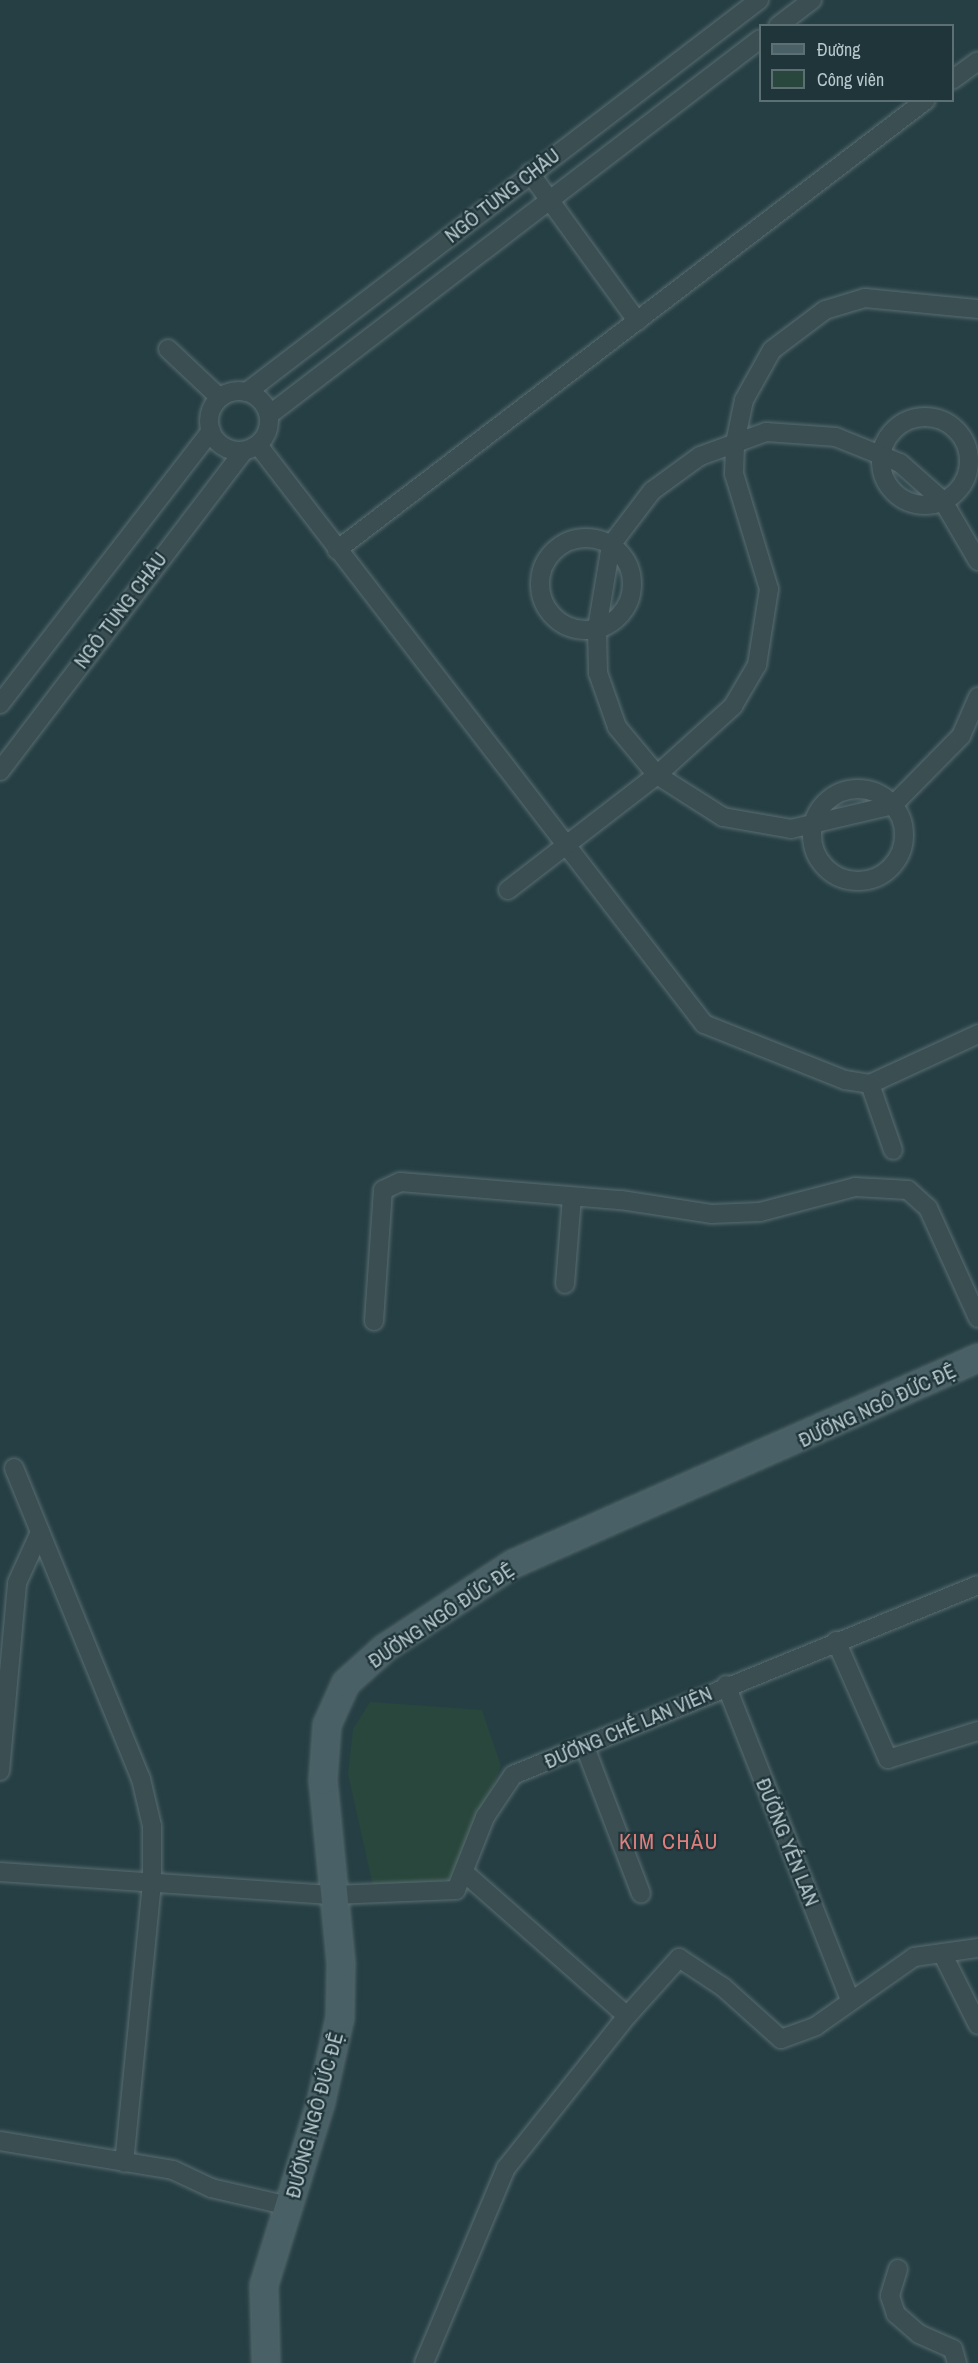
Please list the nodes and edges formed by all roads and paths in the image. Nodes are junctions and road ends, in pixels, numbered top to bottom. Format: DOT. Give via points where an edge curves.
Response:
graph roads {
  1 [pos="759,0"];
  2 [pos="812,0"];
  3 [pos="781,24"];
  4 [pos="759,40"];
  5 [pos="978,61"];
  6 [pos="954,79"];
  7 [pos="923,102"];
  8 [pos="530,173"];
  9 [pos="550,201"];
  10 [pos="978,309"];
  11 [pos="638,321"];
  12 [pos="168,349"];
  13 [pos="247,392"];
  14 [pos="220,398"];
  15 [pos="269,415"];
  16 [pos="211,431"];
  17 [pos="735,443"];
  18 [pos="250,448"];
  19 [pos="881,452"];
  20 [pos="943,501"];
  21 [pos="611,545"];
  22 [pos="337,550"];
  23 [pos="978,561"];
  24 [pos="597,629"];
  25 [pos="978,697"];
  26 [pos="0,704"];
  27 [pos="0,771"];
  28 [pos="657,775"];
  29 [pos="893,805"];
  30 [pos="812,827"];
  31 [pos="566,847"];
  32 [pos="508,890"];
  33 [pos="978,1034"];
  34 [pos="870,1084"];
  35 [pos="893,1150"];
  36 [pos="572,1197"];
  37 [pos="565,1284"];
  38 [pos="978,1318"];
  39 [pos="374,1321"];
  40 [pos="978,1358"];
  41 [pos="14,1468"];
  42 [pos="40,1532"];
  43 [pos="978,1585"];
  44 [pos="836,1641"];
  45 [pos="726,1685"];
  46 [pos="978,1731"];
  47 [pos="585,1747"];
  48 [pos="0,1771"];
  49 [pos="0,1872"];
  50 [pos="466,1875"];
  51 [pos="152,1882"];
  52 [pos="641,1894"];
  53 [pos="333,1895"];
  54 [pos="978,1948"];
  55 [pos="943,1955"];
  56 [pos="850,2000"];
  57 [pos="627,2016"];
  58 [pos="978,2025"];
  59 [pos="0,2141"];
  60 [pos="124,2163"];
  61 [pos="289,2206"];
  62 [pos="898,2269"];
  63 [pos="266,2363"];
  64 [pos="424,2363"];
  65 [pos="957,2363"];
  1 -- 8 [label="street, NGÔ TÙNG CHÂU"];
  2 -- 3 [label="street"];
  4 -- 9 [label="street, NGÔ TÙNG CHÂU"];
  5 -- 6 [label="street"];
  7 -- 11 [label="street"];
  8 -- 9 [label="street"];
  8 -- 13 [label="street, NGÔ TÙNG CHÂU"];
  9 -- 11 [label="street"];
  9 -- 15 [label="street, NGÔ TÙNG CHÂU"];
  10 -- 17 [label="street" via="865,298 825,310 772,350 744,400"];
  11 -- 22 [label="street"];
  12 -- 14 [label="street"];
  13 -- 14 [label="street"];
  13 -- 15 [label="street" via="259,398"];
  14 -- 16 [label="street" via="211,411"];
  15 -- 18 [label="street" via="267,435"];
  16 -- 18 [label="street" via="223,447"];
  16 -- 26 [label="street, NGÔ TÙNG CHÂU"];
  17 -- 19 [label="street" via="766,432 836,437"];
  17 -- 21 [label="street" via="700,456 652,491"];
  17 -- 28 [label="street" via="734,474 769,589 758,665 733,706"];
  18 -- 22 [label="street"];
  18 -- 27 [label="street, NGÔ TÙNG CHÂU"];
  19 -- 20 [label="street"];
  19 -- 20 [label="street" via="882,473 899,498 914,504"];
  19 -- 20 [label="street" via="890,433 914,417 934,417 954,426 963,437 969,465 960,486"];
  20 -- 23 [label="street"];
  21 -- 24 [label="street"];
  21 -- 24 [label="street" via="626,560 633,588 621,614"];
  21 -- 24 [label="street" via="588,537 573,539 559,546 541,572 544,604 553,616 581,630"];
  22 -- 31 [label="street"];
  24 -- 28 [label="street" via="598,673 617,727"];
  25 -- 29 [label="street" via="961,736"];
  28 -- 30 [label="street" via="723,817"];
  28 -- 31 [label="street"];
  29 -- 30 [label="street"];
  29 -- 30 [label="street" via="873,790 843,790 819,809"];
  29 -- 30 [label="street" via="903,823 901,854 880,876 866,881 843,879 823,867 815,854"];
  31 -- 32 [label="street"];
  31 -- 34 [label="street" via="704,1024 845,1080"];
  33 -- 34 [label="street"];
  34 -- 35 [label="street"];
  36 -- 37 [label="street"];
  36 -- 38 [label="street" via="746,1214 837,1190 908,1190 928,1208"];
  36 -- 39 [label="street" via="439,1184 386,1185"];
  40 -- 53 [label="main road, ĐƯỜNG NGÔ ĐỨC ĐỆ" via="513,1564 385,1648 346,1683 327,1725 322,1781"];
  41 -- 42 [label="street"];
  42 -- 48 [label="street" via="17,1583"];
  42 -- 51 [label="street" via="141,1779 152,1826"];
  43 -- 44 [label="street, ĐƯỜNG CHẾ LAN VIÊN"];
  44 -- 45 [label="street, ĐƯỜNG CHẾ LAN VIÊN"];
  44 -- 46 [label="street" via="888,1758"];
  45 -- 47 [label="street, ĐƯỜNG CHẾ LAN VIÊN"];
  45 -- 56 [label="street, ĐƯỜNG YẾN LAN"];
  47 -- 50 [label="street, ĐƯỜNG CHẾ LAN VIÊN" via="513,1775 485,1817"];
  47 -- 52 [label="street"];
  49 -- 51 [label="street"];
  50 -- 53 [label="street" via="456,1890"];
  50 -- 57 [label="street"];
  51 -- 53 [label="street"];
  51 -- 60 [label="street"];
  53 -- 61 [label="main road, ĐƯỜNG NGÔ ĐỨC ĐỆ" via="341,1963 340,2018"];
  54 -- 55 [label="street"];
  55 -- 56 [label="street" via="914,1957"];
  55 -- 58 [label="street"];
  56 -- 57 [label="street" via="816,2026 781,2039 679,1958"];
  57 -- 64 [label="street" via="506,2168"];
  59 -- 60 [label="street"];
  60 -- 61 [label="street" via="173,2170 211,2188"];
  61 -- 63 [label="main road, ĐƯỜNG NGÔ ĐỨC ĐỆ" via="264,2285"];
  62 -- 65 [label="street" via="890,2296 896,2314 919,2334 953,2349"];
}
